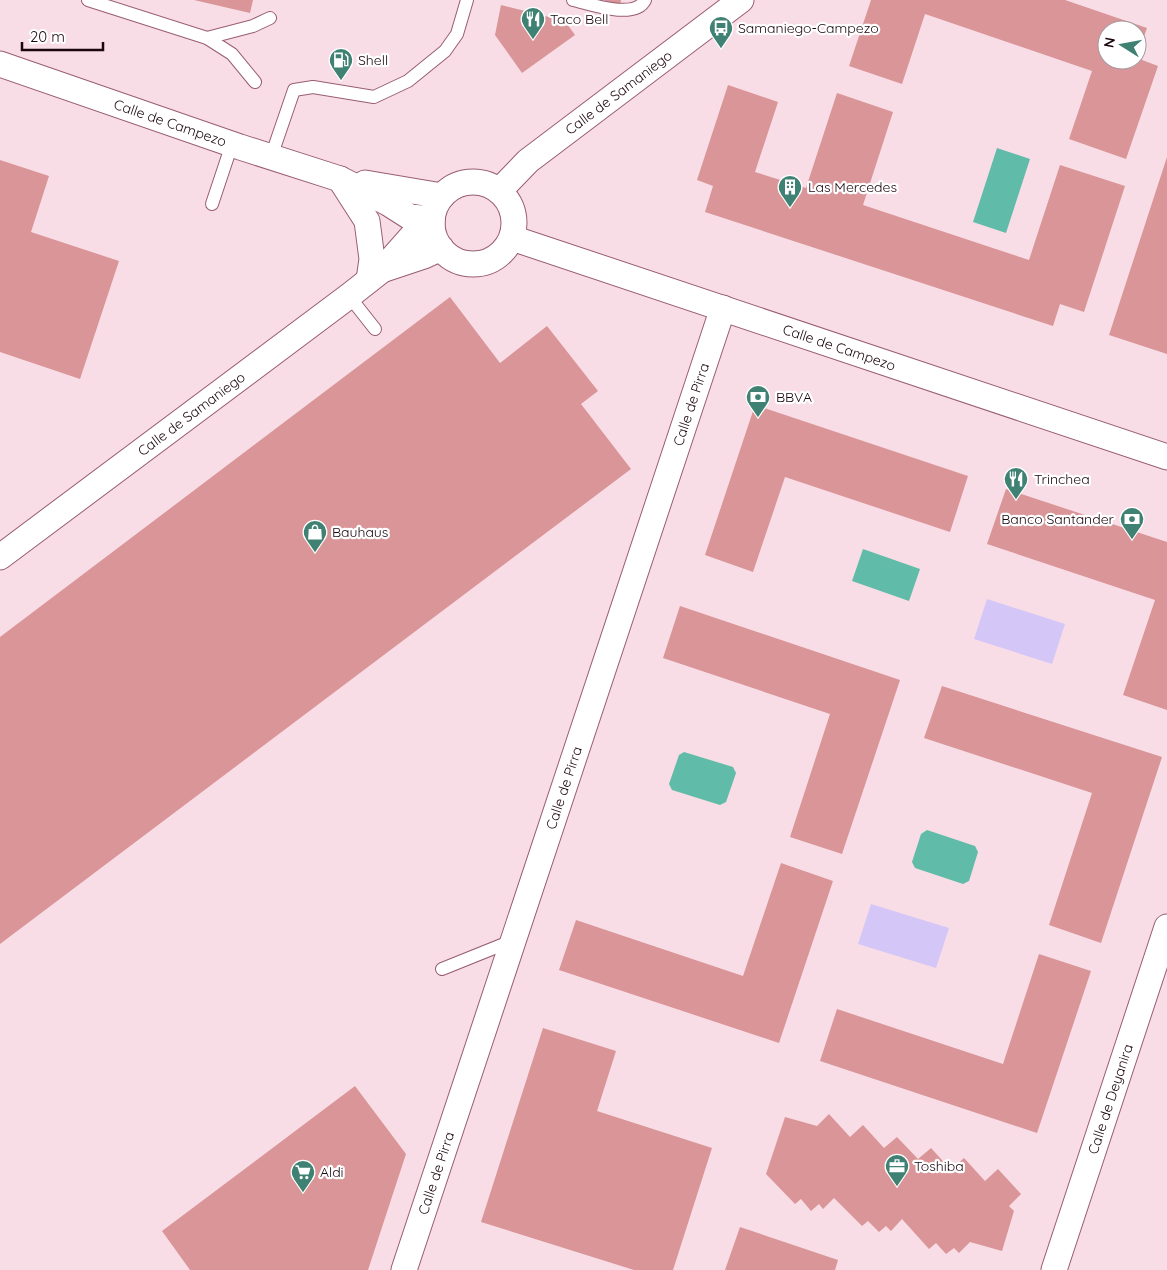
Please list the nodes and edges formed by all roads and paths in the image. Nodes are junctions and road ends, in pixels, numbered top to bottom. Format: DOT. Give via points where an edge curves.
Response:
graph roads {
  1 [pos="88,0"];
  2 [pos="467,0"];
  3 [pos="573,0"];
  4 [pos="645,0"];
  5 [pos="742,0"];
  6 [pos="270,18"];
  7 [pos="207,38"];
  8 [pos="0,64"];
  9 [pos="255,82"];
  10 [pos="232,144"];
  11 [pos="272,157"];
  12 [pos="340,179"];
  13 [pos="500,190"];
  14 [pos="442,196"];
  15 [pos="212,204"];
  16 [pos="432,221"];
  17 [pos="512,238"];
  18 [pos="440,248"];
  19 [pos="375,275"];
  20 [pos="349,296"];
  21 [pos="723,308"];
  22 [pos="376,329"];
  23 [pos="1167,457"];
  24 [pos="0,557"];
  25 [pos="1167,927"];
  26 [pos="515,939"];
  27 [pos="442,969"];
  28 [pos="404,1270"];
  29 [pos="1054,1270"];
  1 -- 7 [label="lane"];
  2 -- 11 [label="lane" via="458,34 445,51 408,81 374,97 313,87 294,90"];
  3 -- 4 [label="lane" via="620,10 632,10"];
  5 -- 13 [label="street, Calle de Samaniego" via="528,162"];
  6 -- 7 [label="lane"];
  7 -- 9 [label="lane" via="232,54"];
  8 -- 10 [label="street, Calle de Campezo"];
  10 -- 11 [label="street, Calle de Campezo"];
  10 -- 15 [label="lane"];
  11 -- 12 [label="street, Calle de Campezo"];
  12 -- 14 [label="street, Calle de Campezo"];
  12 -- 16 [label="street, Calle de Campezo" via="410,217"];
  12 -- 19 [label="street" via="367,221"];
  13 -- 14 [label="street" via="482,182 467,182 450,188"];
  13 -- 17 [label="street" via="514,215"];
  14 -- 16 [label="street"];
  16 -- 18 [label="street"];
  16 -- 19 [label="street, Calle de Samaniego" via="413,235"];
  17 -- 18 [label="street" via="495,259 485,263 469,264 450,258"];
  17 -- 21 [label="street, Calle de Campezo"];
  18 -- 19 [label="street, Calle de Samaniego"];
  19 -- 20 [label="street, Calle de Samaniego"];
  20 -- 22 [label="lane"];
  20 -- 24 [label="street, Calle de Samaniego"];
  21 -- 23 [label="street, Calle de Campezo"];
  21 -- 26 [label="street, Calle de Pirra"];
  25 -- 29 [label="street, Calle de Deyanira"];
  26 -- 27 [label="lane"];
  26 -- 28 [label="street, Calle de Pirra"];
}
